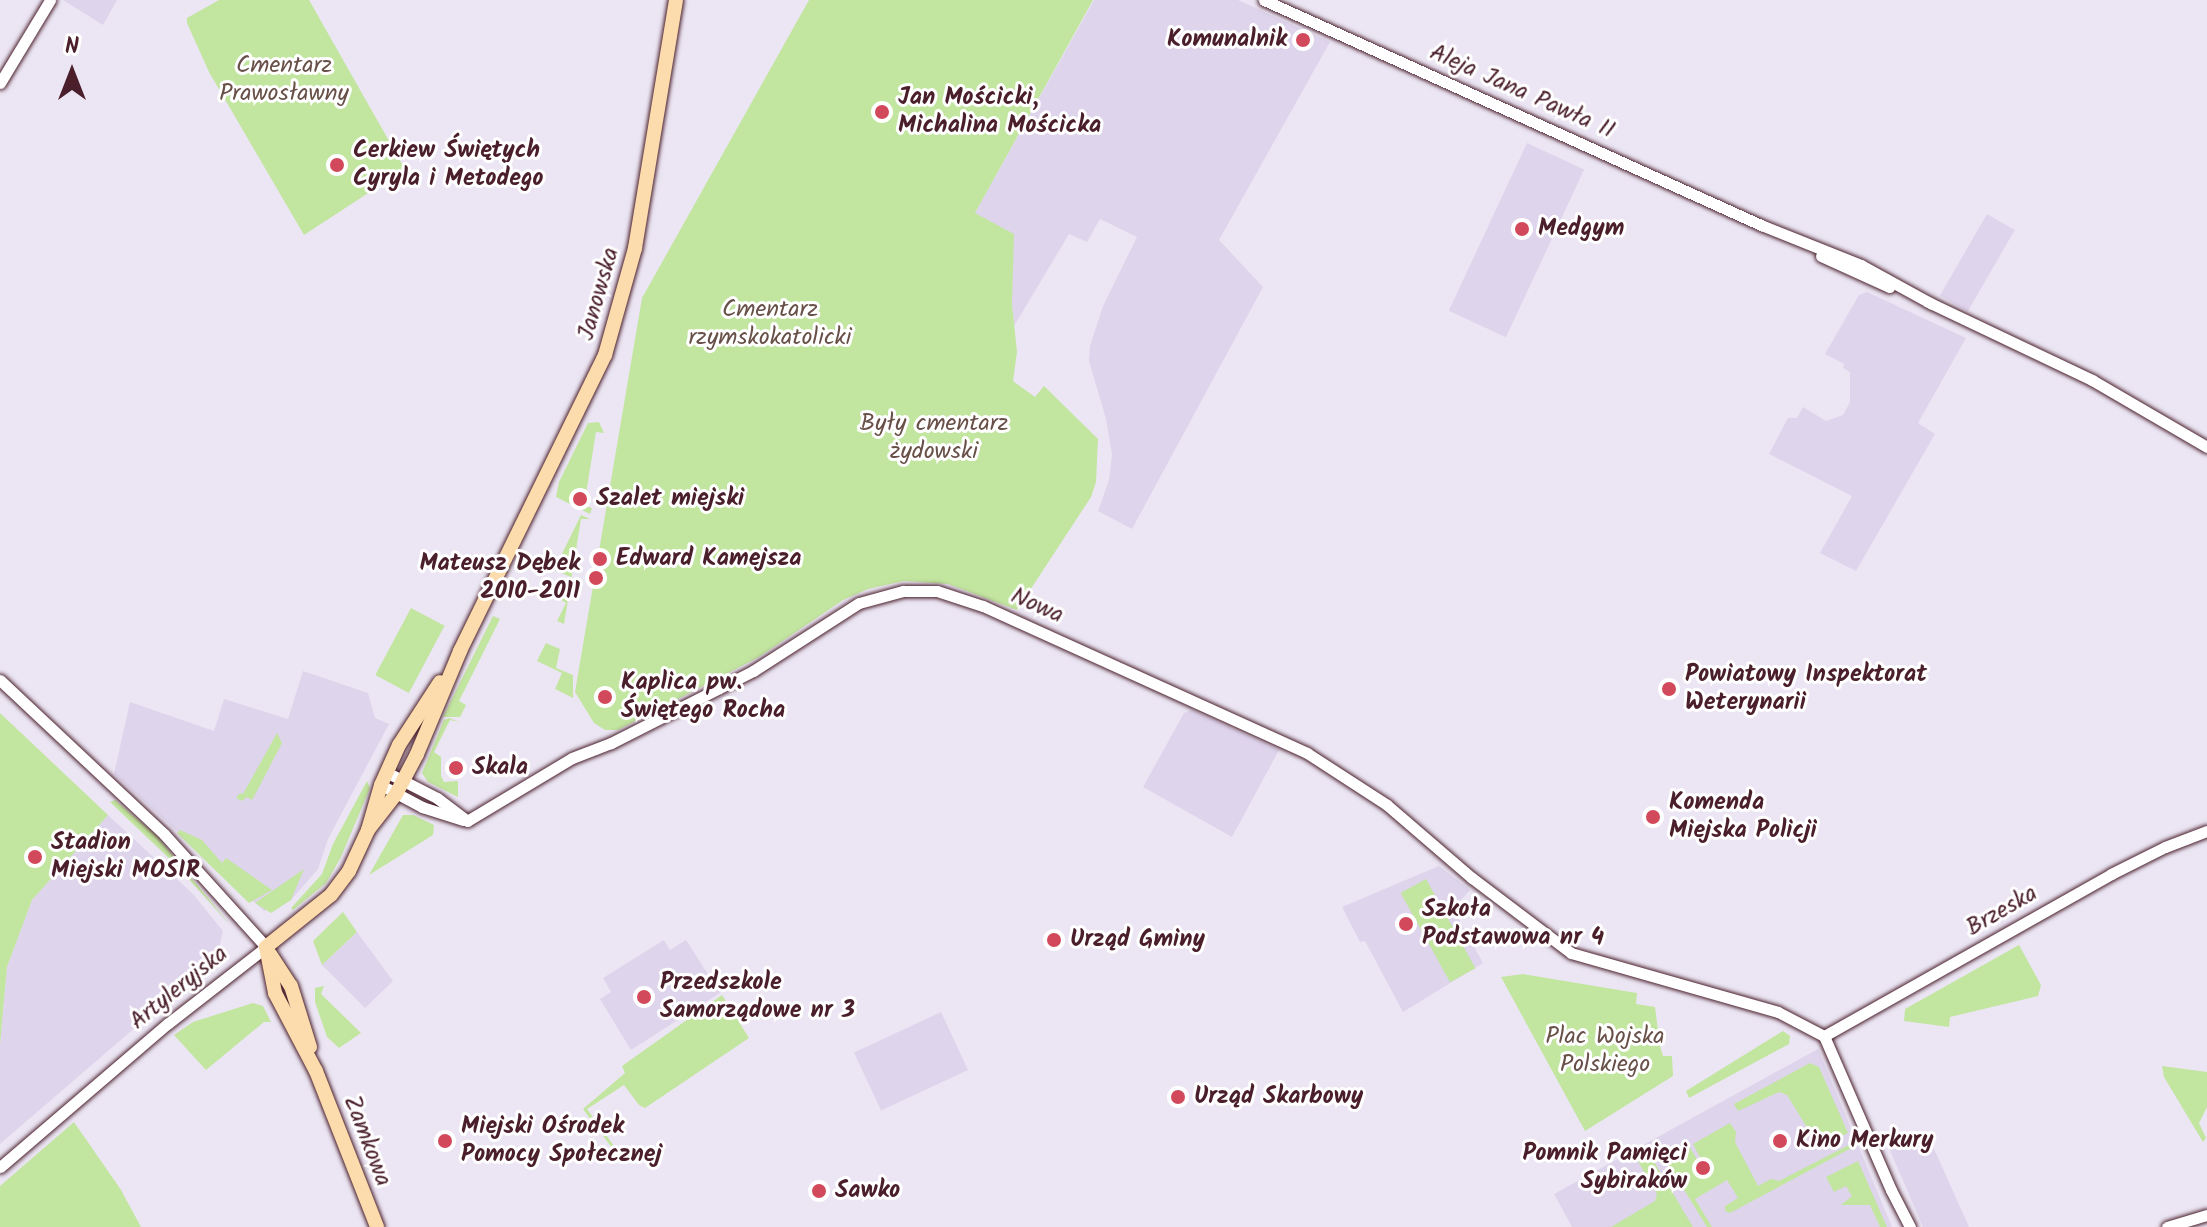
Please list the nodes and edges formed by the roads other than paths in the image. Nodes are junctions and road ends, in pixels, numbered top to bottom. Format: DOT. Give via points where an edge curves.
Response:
graph roads {
  1 [pos="41,0"];
  2 [pos="50,0"];
  3 [pos="676,0"];
  4 [pos="1264,0"];
  5 [pos="22,44"];
  6 [pos="0,83"];
  7 [pos="2207,447"];
  8 [pos="497,578"];
  9 [pos="460,651"];
  10 [pos="0,680"];
  11 [pos="383,779"];
  12 [pos="400,787"];
  13 [pos="368,830"];
  14 [pos="2207,831"];
  15 [pos="266,947"];
  16 [pos="1824,1036"];
  17 [pos="0,1167"];
  18 [pos="1891,1190"];
  19 [pos="2207,1215"];
  20 [pos="377,1227"];
  21 [pos="1901,1227"];
  22 [pos="1910,1227"];
  23 [pos="2167,1227"];
  1 -- 5 [label="street"];
  2 -- 5 [label="street"];
  3 -- 8 [label="main road, Janowska" via="620,309 594,381"];
  4 -- 7 [label="street, Aleja Jana Pawła II" via="1761,225 1861,265 2092,380"];
  5 -- 6 [label="street"];
  8 -- 9 [label="main road, Artyleryjska"];
  9 -- 11 [label="main road, Artyleryjska"];
  9 -- 12 [label="main road, Artyleryjska"];
  10 -- 15 [label="street" via="164,834"];
  11 -- 12 [label="street"];
  11 -- 13 [label="main road, Artyleryjska"];
  12 -- 13 [label="main road, Artyleryjska"];
  12 -- 16 [label="street, Nowa" via="446,816 467,821 572,758 753,671 859,603 903,591 937,591 983,606 1307,753 1375,796 1451,861 1584,958 1778,1012"];
  13 -- 15 [label="main road, Artyleryjska" via="331,895"];
  14 -- 16 [label="street, Brzeska" via="2111,874"];
  15 -- 17 [label="street, Artyleryjska"];
  15 -- 20 [label="main road, Zamkowa" via="291,986 316,1071"];
  16 -- 18 [label="street"];
  18 -- 21 [label="street"];
  18 -- 22 [label="street"];
  19 -- 23 [label="street"];
}
